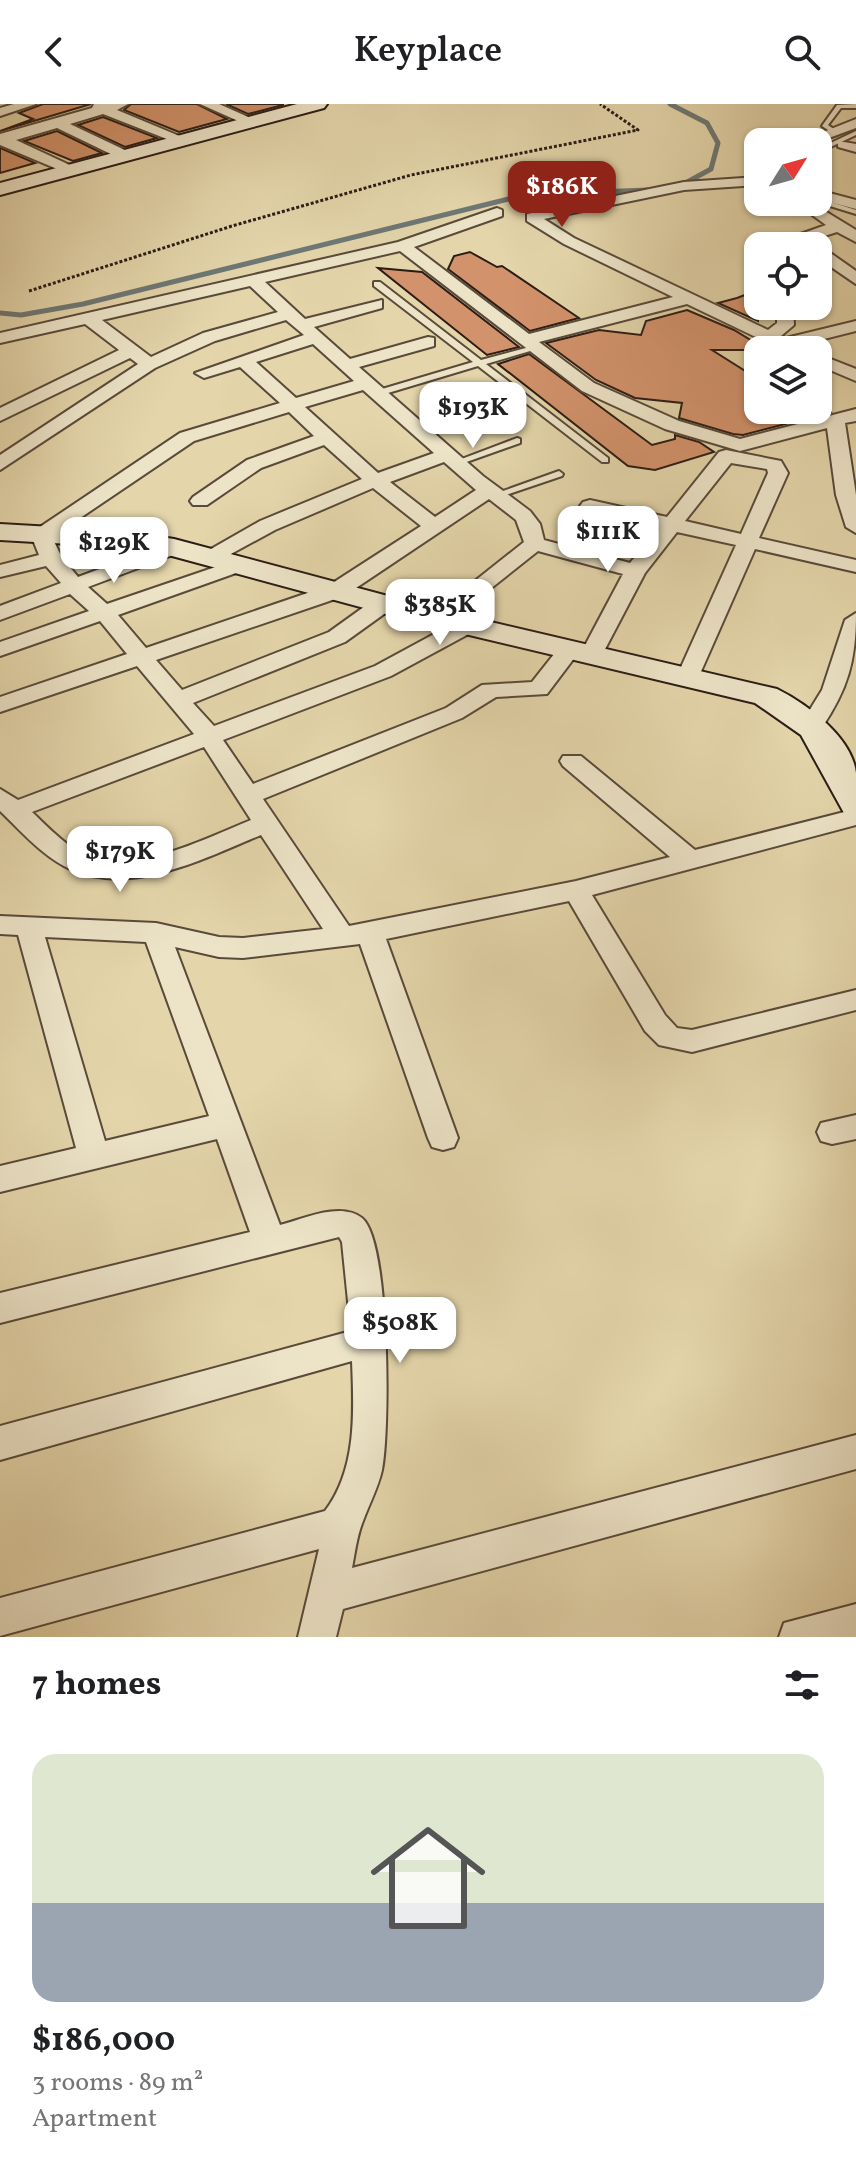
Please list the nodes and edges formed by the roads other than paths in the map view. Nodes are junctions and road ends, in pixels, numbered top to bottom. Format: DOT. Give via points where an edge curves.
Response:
graph roads {
  1 [pos="29,104"];
  2 [pos="121,104"];
  3 [pos="207,104"];
  4 [pos="314,104"];
  5 [pos="97,106"];
  6 [pos="856,106"];
  7 [pos="0,112"];
  8 [pos="250,121"];
  9 [pos="58,123"];
  10 [pos="833,131"];
  11 [pos="854,136"];
  12 [pos="1,140"];
  13 [pos="182,140"];
  14 [pos="832,141"];
  15 [pos="832,146"];
  16 [pos="124,155"];
  17 [pos="69,170"];
  18 [pos="744,178"];
  19 [pos="1,187"];
  20 [pos="832,201"];
  21 [pos="856,209"];
  22 [pos="832,211"];
  23 [pos="823,216"];
  24 [pos="515,217"];
  25 [pos="856,218"];
  26 [pos="839,226"];
  27 [pos="821,232"];
  28 [pos="856,237"];
  29 [pos="403,246"];
  30 [pos="832,260"];
  31 [pos="835,262"];
  32 [pos="832,263"];
  33 [pos="856,279"];
  34 [pos="255,282"];
  35 [pos="377,284"];
  36 [pos="689,298"];
  37 [pos="376,304"];
  38 [pos="90,319"];
  39 [pos="301,326"];
  40 [pos="856,326"];
  41 [pos="767,336"];
  42 [pos="815,336"];
  43 [pos="0,338"];
  44 [pos="428,342"];
  45 [pos="530,344"];
  46 [pos="130,351"];
  47 [pos="243,360"];
  48 [pos="149,364"];
  49 [pos="478,364"];
  50 [pos="832,365"];
  51 [pos="345,366"];
  52 [pos="204,373"];
  53 [pos="856,376"];
  54 [pos="369,389"];
  55 [pos="291,403"];
  56 [pos="481,409"];
  57 [pos="0,415"];
  58 [pos="850,418"];
  59 [pos="416,430"];
  60 [pos="328,437"];
  61 [pos="517,441"];
  62 [pos="733,450"];
  63 [pos="451,459"];
  64 [pos="605,460"];
  65 [pos="0,464"];
  66 [pos="559,474"];
  67 [pos="375,480"];
  68 [pos="491,493"];
  69 [pos="200,501"];
  70 [pos="590,506"];
  71 [pos="855,521"];
  72 [pos="670,526"];
  73 [pos="435,527"];
  74 [pos="0,532"];
  75 [pos="745,542"];
  76 [pos="534,544"];
  77 [pos="46,546"];
  78 [pos="174,548"];
  79 [pos="211,557"];
  80 [pos="243,564"];
  81 [pos="856,566"];
  82 [pos="0,571"];
  83 [pos="635,571"];
  84 [pos="75,587"];
  85 [pos="336,591"];
  86 [pos="383,604"];
  87 [pos="0,613"];
  88 [pos="104,613"];
  89 [pos="438,619"];
  90 [pos="856,620"];
  91 [pos="468,625"];
  92 [pos="0,649"];
  93 [pos="581,651"];
  94 [pos="141,655"];
  95 [pos="688,676"];
  96 [pos="845,688"];
  97 [pos="178,700"];
  98 [pos="0,705"];
  99 [pos="813,724"];
  100 [pos="208,735"];
  101 [pos="844,754"];
  102 [pos="572,761"];
  103 [pos="249,795"];
  104 [pos="7,804"];
  105 [pos="856,805"];
  106 [pos="856,817"];
  107 [pos="267,823"];
  108 [pos="690,860"];
  109 [pos="576,890"];
  110 [pos="0,925"];
  111 [pos="29,927"];
  112 [pos="156,933"];
  113 [pos="356,935"];
  114 [pos="856,1000"];
  115 [pos="227,1124"];
  116 [pos="443,1138"];
  117 [pos="94,1156"];
  118 [pos="0,1179"];
  119 [pos="269,1239"];
  120 [pos="0,1308"];
  121 [pos="369,1341"];
  122 [pos="0,1443"];
  123 [pos="856,1452"];
  124 [pos="345,1518"];
  125 [pos="327,1594"];
  126 [pos="0,1617"];
  127 [pos="856,1623"];
  128 [pos="317,1637"];
  129 [pos="798,1637"];
  1 -- 7 [label="street"];
  2 -- 5 [label="street"];
  3 -- 8 [label="street"];
  4 -- 8 [label="street"];
  5 -- 9 [label="street"];
  5 -- 13 [label="street"];
  6 -- 10 [label="lane" via="839,106 825,126"];
  8 -- 13 [label="street"];
  9 -- 12 [label="street"];
  9 -- 16 [label="street"];
  10 -- 11 [label="street"];
  11 -- 14 [label="lane"];
  11 -- 15 [label="street"];
  12 -- 17 [label="street"];
  13 -- 16 [label="street"];
  16 -- 17 [label="street"];
  17 -- 19 [label="street"];
  18 -- 24 [label="street"];
  20 -- 21 [label="street"];
  22 -- 25 [label="street"];
  23 -- 26 [label="street"];
  24 -- 29 [label="street"];
  24 -- 36 [label="street"];
  26 -- 27 [label="street"];
  26 -- 28 [label="street"];
  29 -- 34 [label="street"];
  29 -- 45 [label="street"];
  30 -- 31 [label="street"];
  31 -- 32 [label="street"];
  31 -- 33 [label="street"];
  34 -- 38 [label="street"];
  34 -- 39 [label="street"];
  35 -- 49 [label="lane"];
  36 -- 41 [label="street"];
  36 -- 45 [label="street"];
  37 -- 39 [label="street"];
  38 -- 43 [label="street"];
  38 -- 46 [label="street"];
  39 -- 47 [label="street"];
  39 -- 48 [label="street" via="209,337"];
  39 -- 51 [label="street"];
  40 -- 42 [label="street"];
  44 -- 51 [label="street"];
  45 -- 49 [label="lane"];
  45 -- 62 [label="street" via="588,387"];
  46 -- 48 [label="street"];
  46 -- 57 [label="street"];
  47 -- 52 [label="street"];
  47 -- 55 [label="street"];
  48 -- 65 [label="street"];
  49 -- 54 [label="lane"];
  49 -- 64 [label="lane"];
  50 -- 53 [label="street"];
  51 -- 54 [label="street"];
  54 -- 55 [label="street"];
  54 -- 59 [label="street"];
  55 -- 60 [label="street"];
  55 -- 77 [label="street" via="187,437"];
  56 -- 59 [label="lane"];
  58 -- 62 [label="street"];
  58 -- 71 [label="street" via="846,495"];
  59 -- 63 [label="street"];
  60 -- 67 [label="street"];
  60 -- 69 [label="street" via="254,464"];
  61 -- 63 [label="lane"];
  62 -- 72 [label="street"];
  62 -- 75 [label="street" via="778,468"];
  63 -- 67 [label="street"];
  63 -- 68 [label="street"];
  66 -- 68 [label="lane"];
  67 -- 73 [label="street"];
  67 -- 79 [label="street" via="280,516"];
  68 -- 73 [label="street"];
  68 -- 76 [label="street" via="531,521"];
  70 -- 72 [label="street"];
  72 -- 75 [label="street"];
  72 -- 83 [label="street"];
  73 -- 85 [label="street"];
  74 -- 77 [label="street"];
  75 -- 81 [label="street"];
  75 -- 95 [label="street"];
  76 -- 83 [label="street"];
  76 -- 89 [label="street"];
  77 -- 78 [label="street" via="122,539"];
  77 -- 82 [label="street"];
  77 -- 84 [label="street"];
  78 -- 79 [label="street"];
  78 -- 84 [label="street"];
  79 -- 80 [label="street"];
  80 -- 85 [label="street"];
  80 -- 88 [label="street"];
  83 -- 93 [label="street"];
  84 -- 87 [label="street"];
  84 -- 88 [label="street"];
  85 -- 86 [label="street"];
  85 -- 94 [label="street"];
  86 -- 89 [label="street"];
  86 -- 97 [label="street" via="337,637"];
  88 -- 92 [label="street"];
  88 -- 94 [label="street"];
  89 -- 91 [label="street"];
  90 -- 96 [label="street"];
  91 -- 93 [label="street"];
  91 -- 100 [label="street" via="383,671"];
  93 -- 95 [label="street"];
  93 -- 103 [label="street" via="539,689 490,690 454,713"];
  94 -- 97 [label="street"];
  94 -- 98 [label="street"];
  95 -- 99 [label="street" via="766,696"];
  96 -- 99 [label="street"];
  97 -- 100 [label="street"];
  99 -- 101 [label="street"];
  100 -- 103 [label="street"];
  100 -- 104 [label="street"];
  101 -- 105 [label="street"];
  102 -- 108 [label="street"];
  103 -- 107 [label="street"];
  104 -- 107 [label="street" via="78,862 95,869 167,861"];
  106 -- 108 [label="street"];
  107 -- 113 [label="street"];
  108 -- 109 [label="street"];
  109 -- 113 [label="street"];
  109 -- 114 [label="street" via="655,1023 669,1037 692,1041"];
  110 -- 111 [label="street"];
  111 -- 112 [label="street"];
  111 -- 117 [label="street"];
  112 -- 113 [label="street" via="243,948"];
  112 -- 115 [label="street"];
  113 -- 116 [label="street"];
  115 -- 117 [label="street"];
  115 -- 119 [label="street"];
  117 -- 118 [label="street"];
  119 -- 120 [label="street"];
  119 -- 121 [label="street" via="330,1223 355,1231"];
  121 -- 122 [label="street"];
  121 -- 124 [label="street" via="373,1389 368,1440"];
  123 -- 125 [label="street"];
  124 -- 125 [label="street"];
  124 -- 126 [label="street" via="326,1531"];
  125 -- 128 [label="street"];
  127 -- 129 [label="street"];
}
